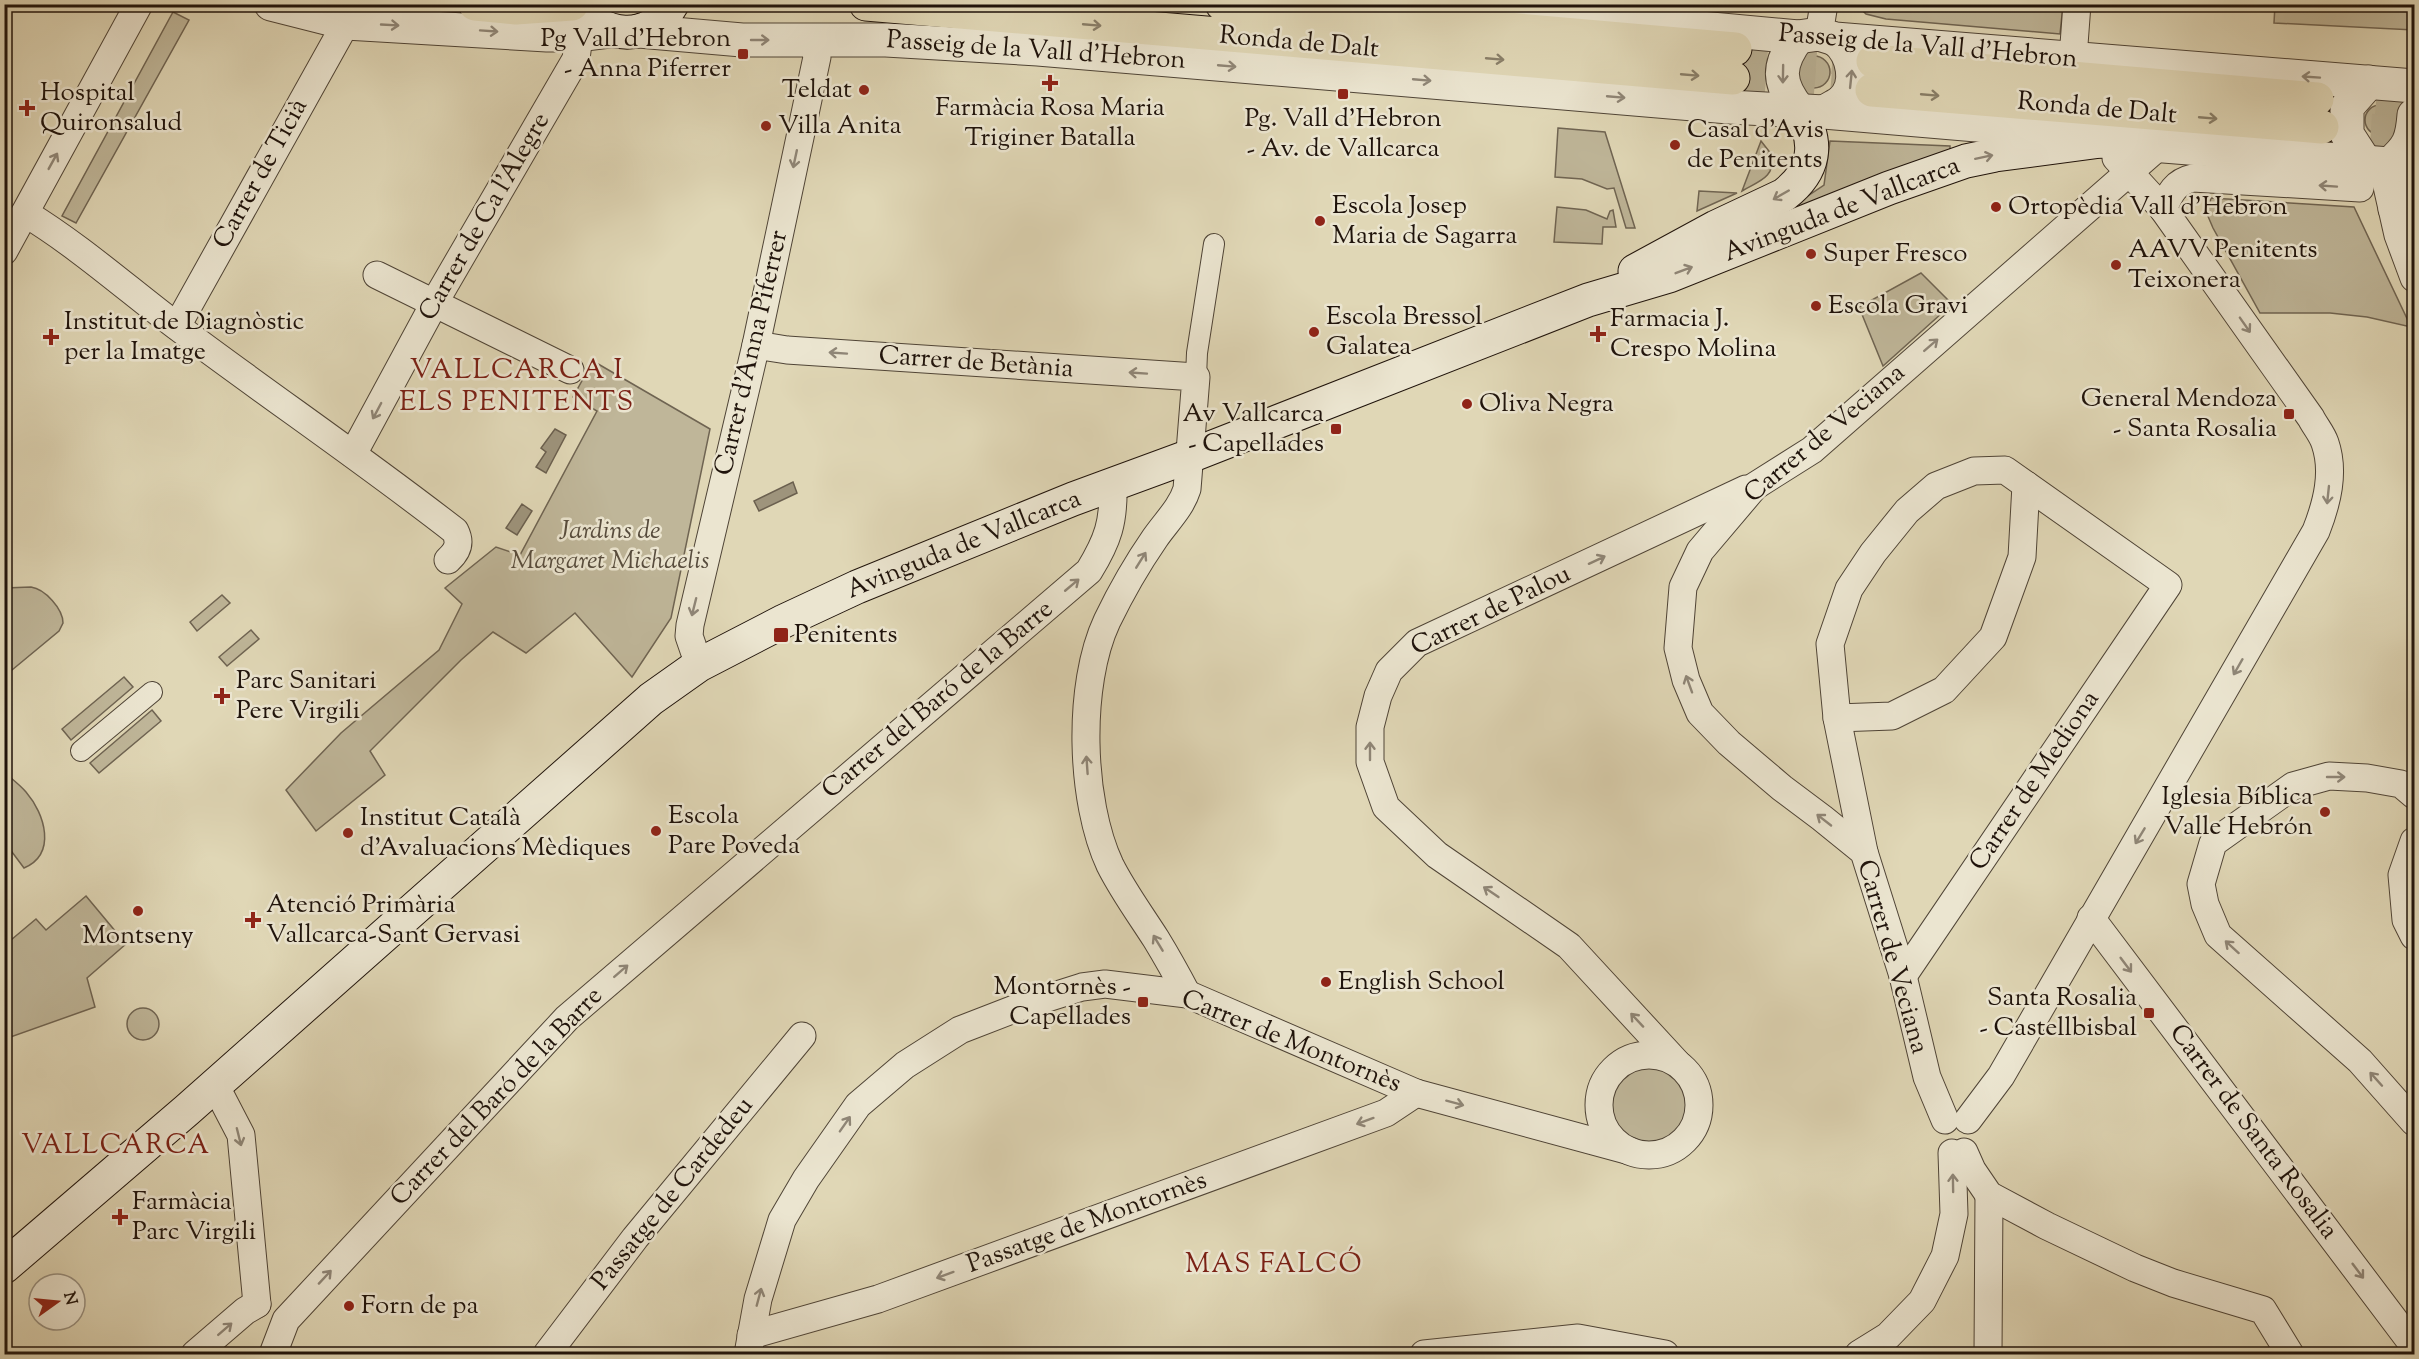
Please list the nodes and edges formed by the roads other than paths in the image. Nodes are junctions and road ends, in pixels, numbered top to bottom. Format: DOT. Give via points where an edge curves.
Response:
graph roads {
  1 [pos="139,4"];
  2 [pos="271,4"];
  3 [pos="475,4"];
  4 [pos="866,4"];
  5 [pos="1222,4"];
  6 [pos="1442,4"];
  7 [pos="2077,4"];
  8 [pos="670,9"];
  9 [pos="577,12"];
  10 [pos="346,23"];
  11 [pos="1819,29"];
  12 [pos="625,31"];
  13 [pos="813,40"];
  14 [pos="2073,58"];
  15 [pos="1873,75"];
  16 [pos="2369,81"];
  17 [pos="2411,93"];
  18 [pos="1811,111"];
  19 [pos="2320,113"];
  20 [pos="2415,115"];
  21 [pos="2101,141"];
  22 [pos="2159,146"];
  23 [pos="2382,169"];
  24 [pos="2129,171"];
  25 [pos="2415,185"];
  26 [pos="2163,209"];
  27 [pos="2392,209"];
  28 [pos="25,213"];
  29 [pos="1214,244"];
  30 [pos="4,250"];
  31 [pos="377,274"];
  32 [pos="2415,278"];
  33 [pos="1588,300"];
  34 [pos="434,304"];
  35 [pos="177,326"];
  36 [pos="756,345"];
  37 [pos="570,370"];
  38 [pos="1196,377"];
  39 [pos="353,454"];
  40 [pos="1190,456"];
  41 [pos="1113,485"];
  42 [pos="2026,485"];
  43 [pos="1755,486"];
  44 [pos="448,560"];
  45 [pos="699,665"];
  46 [pos="152,692"];
  47 [pos="1837,718"];
  48 [pos="81,751"];
  49 [pos="2415,795"];
  50 [pos="2415,841"];
  51 [pos="1864,852"];
  52 [pos="2091,918"];
  53 [pos="2415,936"];
  54 [pos="1903,976"];
  55 [pos="1187,994"];
  56 [pos="802,1036"];
  57 [pos="1677,1063"];
  58 [pos="215,1085"];
  59 [pos="1416,1093"];
  60 [pos="1957,1120"];
  61 [pos="2415,1122"];
  62 [pos="1630,1151"];
  63 [pos="1958,1152"];
  64 [pos="1989,1195"];
  65 [pos="4,1267"];
  66 [pos="257,1304"];
  67 [pos="286,1320"];
  68 [pos="749,1345"];
  69 [pos="2415,1346"];
  70 [pos="195,1354"];
  71 [pos="273,1354"];
  72 [pos="547,1354"];
  73 [pos="1424,1354"];
  74 [pos="1665,1354"];
  75 [pos="1858,1354"];
  76 [pos="1988,1354"];
  77 [pos="2290,1354"];
  28 -- 1 [label="street, one-way"];
  2 -- 10 [label="street"];
  3 -- 9 [label="highway"];
  4 -- 5 [label="highway, Ronda de Dalt, one-way" via="1734,64"];
  6 -- 11 [label="street, Passeig de la Vall d'Hebron"];
  7 -- 14 [label="street"];
  8 -- 12 [label="street" via="657,23"];
  10 -- 9 [label="street, one-way"];
  9 -- 12 [label="street" via="593,22"];
  9 -- 34 [label="street, Carrer de Ca l'Alegre" via="576,59"];
  10 -- 35 [label="street, Carrer de Ticià"];
  11 -- 14 [label="street, Passeig de la Vall d'Hebron"];
  11 -- 18 [label="street, one-way" via="1783,63 1782,72 1783,87"];
  18 -- 11 [label="street, one-way" via="1841,102 1849,92 1852,75 1852,62 1844,45"];
  12 -- 13 [label="street, Passeig de la Vall d'Hebron, one-way" via="742,40"];
  13 -- 18 [label="street, Passeig de la Vall d'Hebron, one-way" via="1038,49"];
  13 -- 36 [label="street, Carrer d'Anna Piferrer, one-way" via="817,57"];
  16 -- 14 [label="street, Passeig de la Vall d'Hebron, one-way"];
  15 -- 19 [label="highway, Ronda de Dalt"];
  16 -- 17 [label="street, Passeig de la Vall d'Hebron"];
  16 -- 23 [label="street" via="2347,108 2347,134"];
  18 -- 21 [label="street, Passeig de la Vall d'Hebron" via="2047,131"];
  18 -- 33 [label="street, Avinguda de Vallcarca, one-way" via="1810,164 1794,188 1658,258"];
  20 -- 23 [label="street" via="2413,139 2403,153"];
  21 -- 22 [label="street, Passeig de la Vall d'Hebron"];
  21 -- 24 [label="street"];
  33 -- 21 [label="street, Avinguda de Vallcarca, one-way" via="1669,276 1966,161"];
  22 -- 23 [label="street, Passeig de la Vall d'Hebron"];
  22 -- 24 [label="street, Carrer de Veciana"];
  23 -- 26 [label="street, one-way" via="2182,180"];
  23 -- 27 [label="street"];
  24 -- 26 [label="street"];
  43 -- 24 [label="street, Carrer de Veciana, one-way" via="1812,450"];
  25 -- 27 [label="street"];
  26 -- 52 [label="street, one-way" via="2325,443 2330,472 2327,504 2316,531"];
  27 -- 32 [label="street"];
  28 -- 30 [label="street"];
  28 -- 35 [label="street" via="60,234"];
  29 -- 38 [label="street"];
  31 -- 34 [label="street"];
  33 -- 40 [label="street, Avinguda de Vallcarca"];
  34 -- 37 [label="street"];
  34 -- 39 [label="street, Carrer de Ca l'Alegre, one-way"];
  35 -- 39 [label="street"];
  38 -- 36 [label="street, Carrer de Betània, one-way"];
  36 -- 45 [label="street, Carrer d'Anna Piferrer, one-way" via="690,625 689,636"];
  38 -- 40 [label="street"];
  39 -- 44 [label="street" via="454,531 458,548"];
  40 -- 41 [label="street, Avinguda de Vallcarca"];
  55 -- 40 [label="street, one-way" via="1110,864 1097,826 1086,744 1092,670 1106,624 1127,582 1184,500"];
  41 -- 45 [label="street, Avinguda de Vallcarca" via="857,587"];
  67 -- 41 [label="street, Carrer del Baró de la Barre, one-way" via="567,1018 1089,571 1106,544 1114,510"];
  42 -- 47 [label="street" via="2022,557 1993,637 1944,690 1892,716"];
  42 -- 47 [label="street" via="2005,470 1974,471 1936,486 1906,511 1849,589 1830,644"];
  42 -- 54 [label="street, Carrer de Mediona" via="2168,585"];
  51 -- 43 [label="street, Carrer de Veciana, one-way" via="1729,743 1700,712 1686,680 1678,648 1683,587 1700,551"];
  57 -- 43 [label="street, Carrer de Palou, one-way" via="1569,946 1437,855 1386,807 1370,762 1370,727 1389,671 1417,643"];
  45 -- 58 [label="street, Avinguda de Vallcarca" via="651,699"];
  46 -- 48 [label="street"];
  47 -- 51 [label="street"];
  61 -- 49 [label="street, one-way" via="2360,1061 2218,935 2201,884 2213,843 2293,786 2330,776 2367,778 2401,784"];
  50 -- 53 [label="street" via="2402,875 2406,920"];
  51 -- 54 [label="street, Carrer de Veciana"];
  52 -- 60 [label="street" via="2001,1077"];
  52 -- 69 [label="street, Carrer de Santa Rosalia, one-way"];
  54 -- 60 [label="street, Carrer de Veciana" via="1927,1077"];
  55 -- 59 [label="street, Carrer de Montornès"];
  68 -- 55 [label="street, Carrer de Montornès, one-way" via="758,1299 782,1220 858,1105 905,1065 960,1030 1083,987 1105,984"];
  56 -- 72 [label="street, Passatge de Cardedeu" via="635,1238"];
  57 -- 62 [label="street" via="1697,1090 1699,1108 1695,1125 1672,1150 1656,1155"];
  57 -- 62 [label="street" via="1646,1054 1629,1058 1610,1074 1601,1090 1598,1108 1602,1123 1610,1138"];
  58 -- 65 [label="street, Avinguda de Vallcarca"];
  58 -- 66 [label="street, one-way" via="241,1135"];
  59 -- 62 [label="street, Carrer de Montornès, one-way"];
  59 -- 68 [label="street, Passatge de Montornès, one-way" via="1386,1113"];
  60 -- 63 [label="street" via="1939,1127 1939,1140 1944,1148"];
  63 -- 64 [label="street"];
  75 -- 63 [label="street, one-way" via="1888,1336 1922,1301 1945,1256 1954,1214"];
  64 -- 76 [label="street"];
  64 -- 77 [label="street" via="2135,1268 2263,1310"];
  66 -- 67 [label="street"];
  70 -- 66 [label="street, one-way"];
  67 -- 71 [label="street, Carrer del Baró de la Barre"];
  73 -- 74 [label="street" via="1578,1338"];
}
